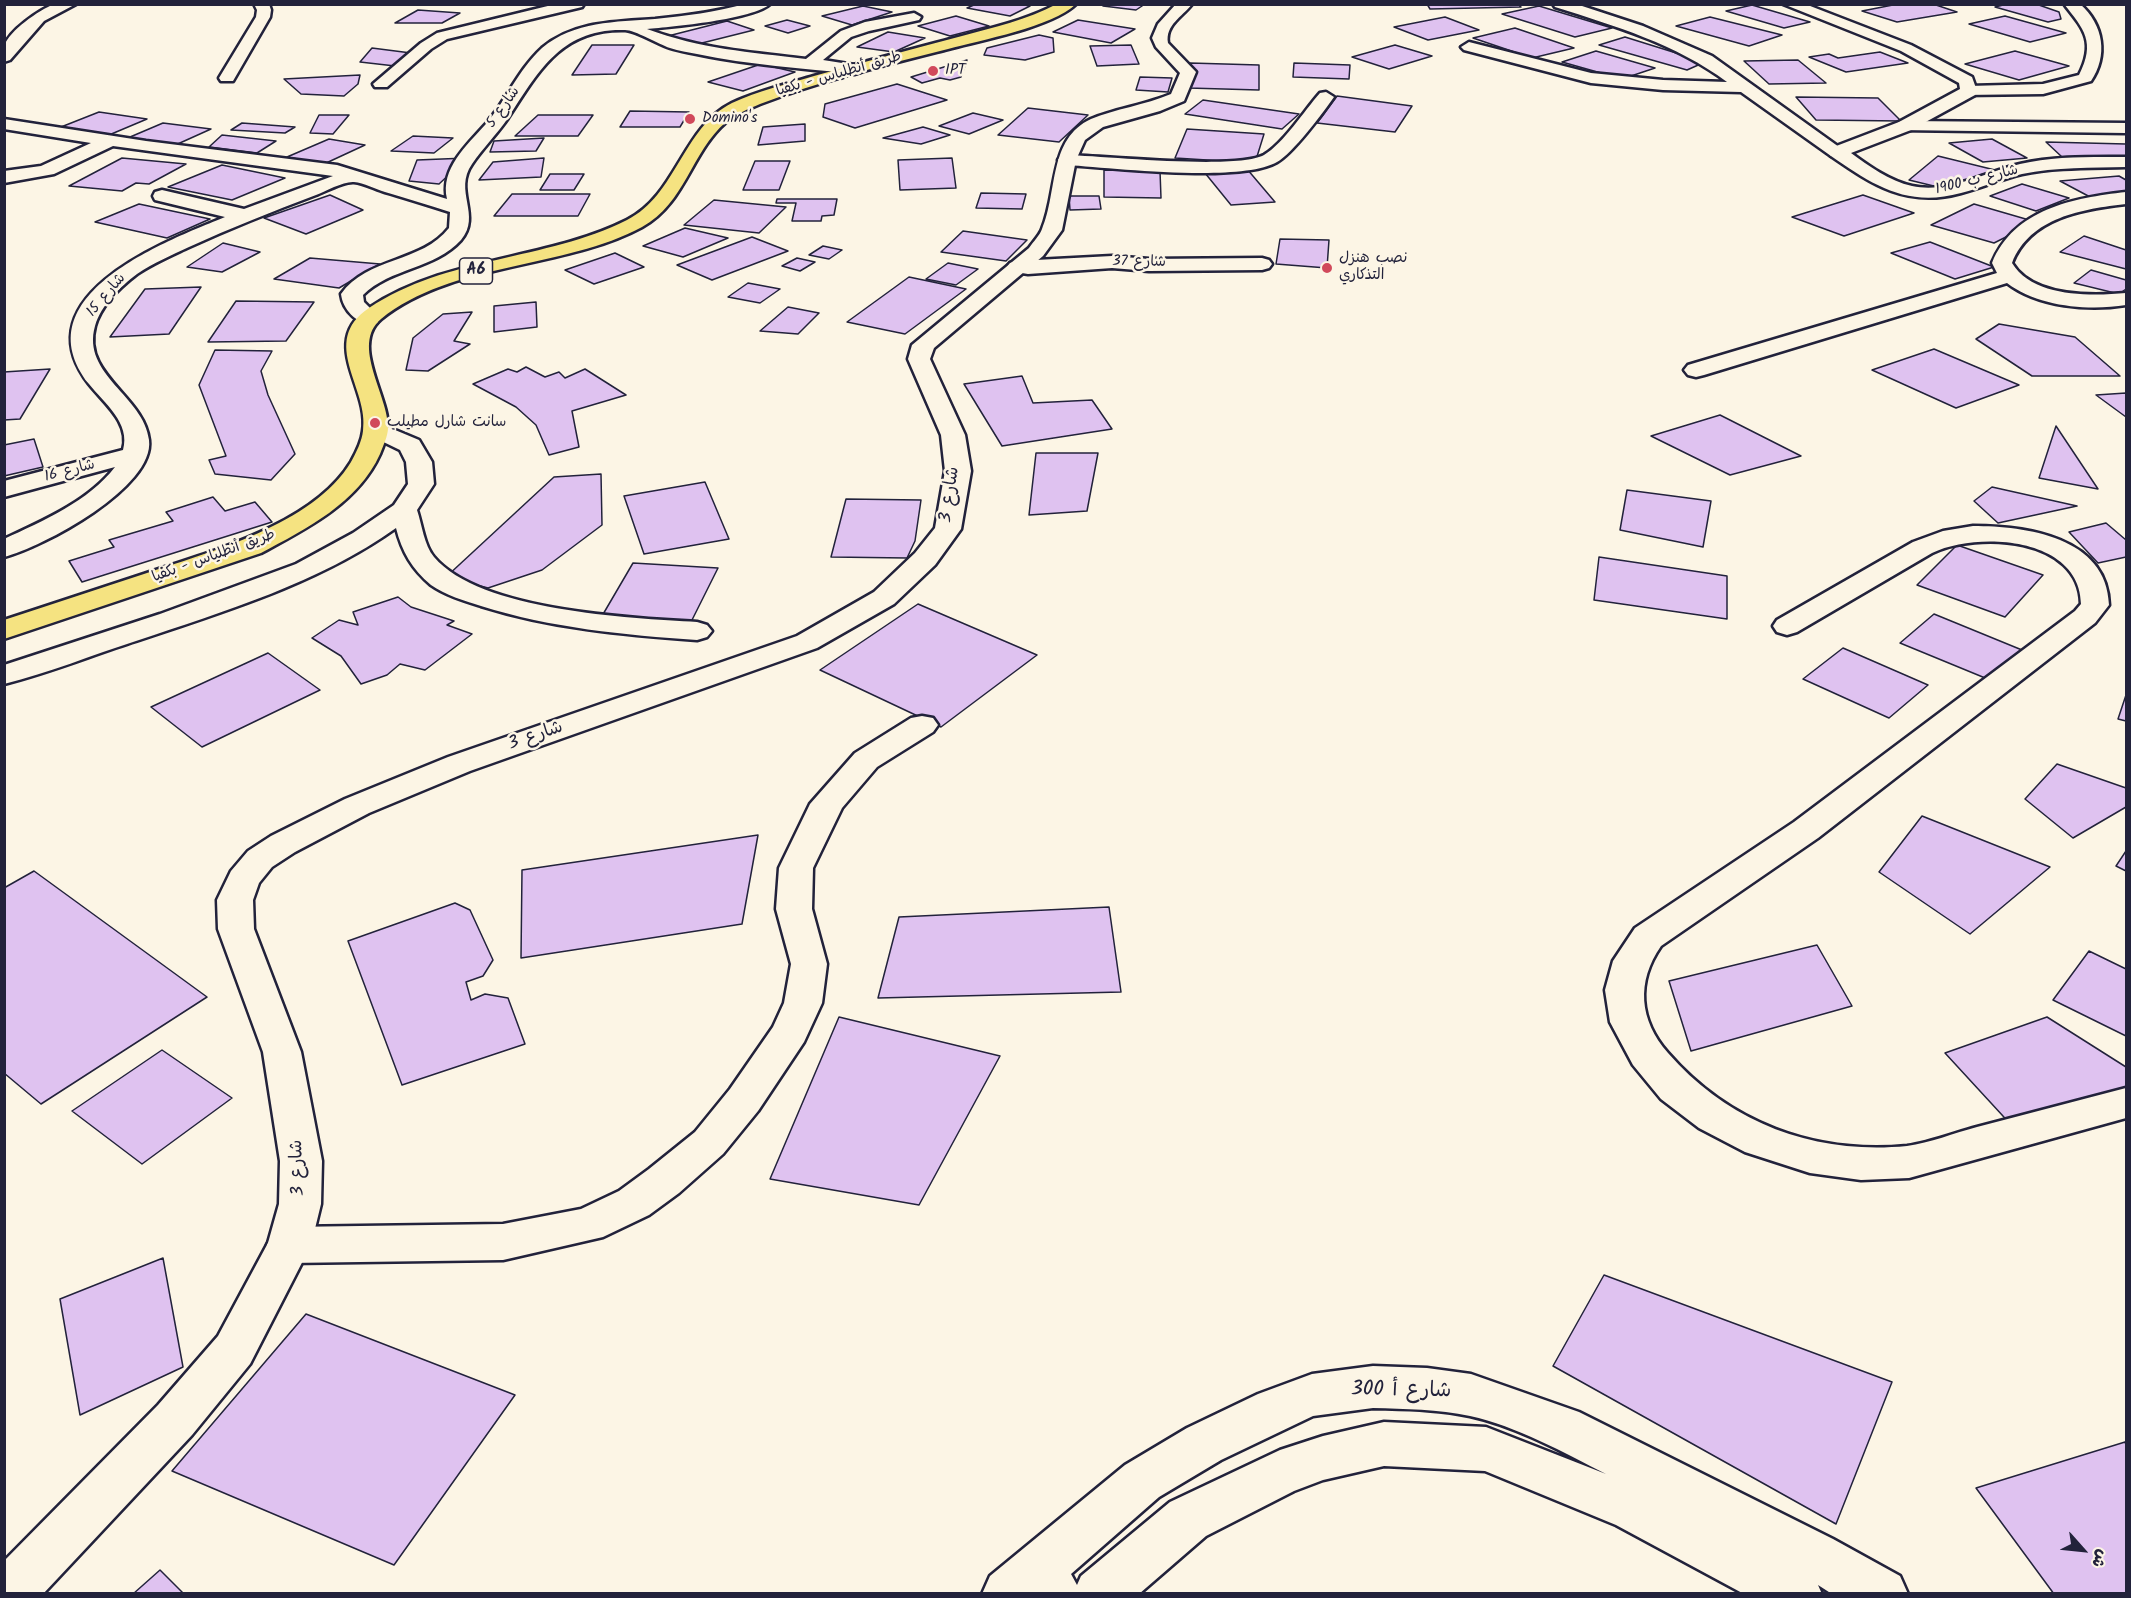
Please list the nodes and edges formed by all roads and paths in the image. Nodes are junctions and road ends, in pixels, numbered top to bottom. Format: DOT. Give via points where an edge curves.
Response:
graph roads {
  1 [pos="69,4"];
  2 [pos="261,4"];
  3 [pos="578,4"];
  4 [pos="763,4"];
  5 [pos="1069,4"];
  6 [pos="1185,4"];
  7 [pos="1560,4"];
  8 [pos="1790,4"];
  9 [pos="2070,4"];
  10 [pos="679,7"];
  11 [pos="730,12"];
  12 [pos="914,17"];
  13 [pos="627,26"];
  14 [pos="1469,47"];
  15 [pos="4,57"];
  16 [pos="809,64"];
  17 [pos="855,69"];
  18 [pos="227,78"];
  19 [pos="381,84"];
  20 [pos="1746,87"];
  21 [pos="1969,91"];
  22 [pos="1326,97"];
  23 [pos="4,124"];
  24 [pos="1905,126"];
  25 [pos="30,127"];
  26 [pos="2127,128"];
  27 [pos="4,135"];
  28 [pos="109,141"];
  29 [pos="1837,152"];
  30 [pos="1067,160"];
  31 [pos="2127,162"];
  32 [pos="316,168"];
  33 [pos="353,175"];
  34 [pos="4,177"];
  35 [pos="162,196"];
  36 [pos="2127,198"];
  37 [pos="460,209"];
  38 [pos="248,213"];
  39 [pos="1262,264"];
  40 [pos="1017,267"];
  41 [pos="2009,276"];
  42 [pos="2127,299"];
  43 [pos="369,318"];
  44 [pos="1696,370"];
  45 [pos="376,429"];
  46 [pos="135,454"];
  47 [pos="4,489"];
  48 [pos="404,510"];
  49 [pos="4,549"];
  50 [pos="1787,626"];
  51 [pos="4,630"];
  52 [pos="697,632"];
  53 [pos="4,675"];
  54 [pos="922,725"];
  55 [pos="2127,1103"];
  56 [pos="289,1245"];
  57 [pos="1032,1586"];
  58 [pos="8,1593"];
  59 [pos="1100,1593"];
  60 [pos="1796,1593"];
  61 [pos="1882,1593"];
  1 -- 15 [label="street" via="36,18"];
  2 -- 18 [label="street" via="263,17"];
  3 -- 19 [label="street" via="442,36"];
  4 -- 11 [label="street, شارع 5"];
  5 -- 17 [label="highway, طريق أنطلياس - بكفيا / A6" via="1026,23"];
  6 -- 30 [label="street, شارع 3" via="1162,27 1159,39 1188,72 1178,97 1097,123 1077,137"];
  7 -- 20 [label="street, شارع ب 1900" via="1638,30 1706,59"];
  8 -- 21 [label="street" via="1925,57 1966,80"];
  9 -- 21 [label="street" via="2091,25 2095,57 2085,78 2041,89"];
  10 -- 11 [label="street"];
  11 -- 13 [label="street, شارع 5"];
  12 -- 16 [label="street" via="846,34"];
  13 -- 16 [label="street" via="690,49"];
  13 -- 37 [label="street, شارع 5" via="570,37 535,64 455,176"];
  14 -- 20 [label="street" via="1591,78"];
  16 -- 17 [label="street"];
  17 -- 43 [label="highway, طريق أنطلياس - بكفيا / A6" via="774,93 714,121 667,198 656,211 636,223 600,238 424,287"];
  20 -- 29 [label="street, شارع ب 1900"];
  21 -- 24 [label="street"];
  22 -- 30 [label="street" via="1273,157 1258,164"];
  23 -- 25 [label="street"];
  24 -- 26 [label="street"];
  24 -- 29 [label="street"];
  25 -- 27 [label="street"];
  25 -- 28 [label="street"];
  28 -- 32 [label="street"];
  28 -- 34 [label="street" via="52,170"];
  29 -- 31 [label="street, شارع ب 1900" via="1890,186 1924,194 2045,166"];
  30 -- 40 [label="street, شارع 3" via="1052,230 1036,252"];
  32 -- 33 [label="street"];
  32 -- 38 [label="street" via="259,196 250,203"];
  33 -- 37 [label="street"];
  33 -- 38 [label="street, شارع 15"];
  35 -- 38 [label="street"];
  36 -- 41 [label="street" via="2074,207 2027,228 2010,244 2002,263"];
  37 -- 43 [label="street, شارع 5" via="458,229 446,242 358,287 352,294 353,304"];
  38 -- 46 [label="street, شارع 15" via="128,271 88,315 82,330 86,364 132,421 137,438"];
  39 -- 40 [label="street, شارع 37" via="1112,262"];
  40 -- 56 [label="street, شارع 3" via="923,345 919,359 953,435 958,471 948,529 925,559 884,598 807,642 459,764 357,806 283,843 260,859 243,879 235,900 236,929 282,1052 301,1161 300,1204"];
  41 -- 42 [label="street" via="2023,286 2060,296"];
  41 -- 44 [label="street"];
  43 -- 45 [label="highway" via="359,331 358,351"];
  45 -- 48 [label="street" via="410,445 419,462 421,484"];
  45 -- 51 [label="highway, طريق أنطلياس - بكفيا" via="367,456 347,483 313,513 285,530 251,547"];
  46 -- 47 [label="street, شارع 16"];
  46 -- 49 [label="street" via="127,471 86,507"];
  48 -- 52 [label="street" via="422,562 440,580 480,598 598,623"];
  48 -- 53 [label="street" via="363,539 306,570"];
  50 -- 55 [label="street" via="1934,542 1962,536 1999,535 2048,544 2065,551 2080,564 2094,589 2095,605 2085,618 1806,830 1648,937 1631,961 1624,990 1629,1022 1647,1055 1675,1088 1713,1118 1759,1141 1810,1157 1862,1164 1909,1162"];
  54 -- 56 [label="street" via="866,760 827,804 796,868 794,909 809,964 804,1003 790,1032 744,1100 709,1143 664,1181 634,1203 588,1225 503,1242"];
  56 -- 58 [label="street, شارع 3" via="234,1350 175,1420"];
  57 -- 61 [label="street, شارع أ 300" via="1142,1481 1204,1444 1312,1395 1373,1387 1471,1395 1562,1427"];
  59 -- 60 [label="street" via="1188,1519 1280,1473 1384,1444 1486,1449 1633,1508"];
}
